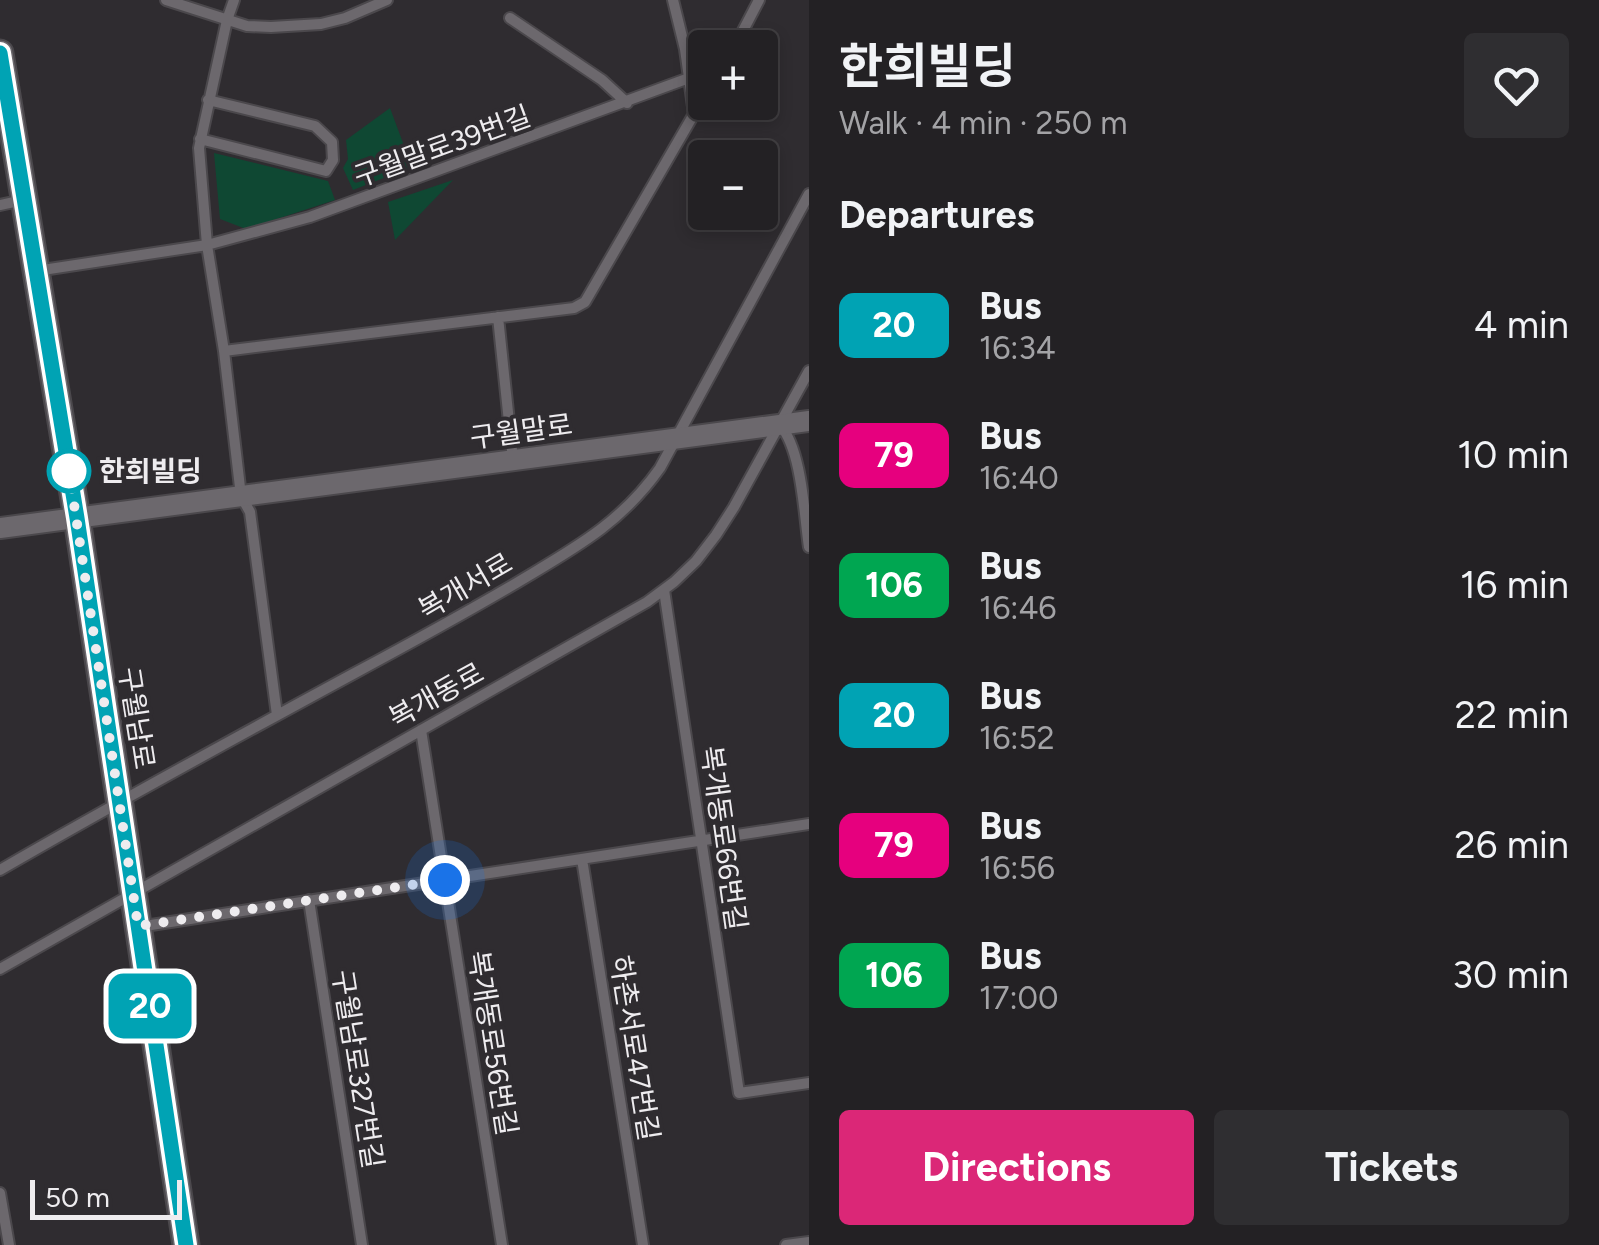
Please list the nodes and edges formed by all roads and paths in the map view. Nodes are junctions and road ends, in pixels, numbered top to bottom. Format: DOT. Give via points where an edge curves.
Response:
graph roads {
  1 [pos="166,0"];
  2 [pos="234,0"];
  3 [pos="386,0"];
  4 [pos="673,0"];
  5 [pos="758,0"];
  6 [pos="510,18"];
  7 [pos="227,20"];
  8 [pos="743,30"];
  9 [pos="0,53"];
  10 [pos="688,69"];
  11 [pos="688,79"];
  12 [pos="208,100"];
  13 [pos="627,103"];
  14 [pos="691,120"];
  15 [pos="200,139"];
  16 [pos="809,194"];
  17 [pos="12,203"];
  18 [pos="207,245"];
  19 [pos="36,271"];
  20 [pos="498,317"];
  21 [pos="224,351"];
  22 [pos="809,371"];
  23 [pos="809,421"];
  24 [pos="780,425"];
  25 [pos="676,438"];
  26 [pos="513,460"];
  27 [pos="241,496"];
  28 [pos="77,518"];
  29 [pos="807,525"];
  30 [pos="0,528"];
  31 [pos="809,547"];
  32 [pos="664,590"];
  33 [pos="276,715"];
  34 [pos="422,730"];
  35 [pos="120,800"];
  36 [pos="809,824"];
  37 [pos="700,840"];
  38 [pos="582,859"];
  39 [pos="0,870"];
  40 [pos="445,880"];
  41 [pos="133,892"];
  42 [pos="309,900"];
  43 [pos="138,926"];
  44 [pos="0,969"];
  45 [pos="809,1083"];
  46 [pos="0,1193"];
  47 [pos="809,1242"];
  48 [pos="8,1245"];
  49 [pos="186,1245"];
  50 [pos="362,1245"];
  51 [pos="502,1245"];
  52 [pos="644,1245"];
  53 [pos="786,1245"];
  1 -- 7 [label="lane"];
  2 -- 7 [label="lane"];
  3 -- 7 [label="lane" via="321,24 270,27"];
  4 -- 10 [label="lane"];
  5 -- 8 [label="lane"];
  6 -- 13 [label="lane"];
  7 -- 12 [label="lane"];
  9 -- 17 [label="street, 구월남로"];
  11 -- 13 [label="lane, 구월말로39번길"];
  12 -- 15 [label="lane"];
  12 -- 15 [label="lane" via="315,126 332,142 333,160 326,172"];
  13 -- 18 [label="lane, 구월말로39번길" via="310,218"];
  14 -- 20 [label="lane" via="586,302"];
  15 -- 18 [label="lane"];
  16 -- 25 [label="lane, 복개서로"];
  17 -- 19 [label="street, 구월남로"];
  18 -- 19 [label="lane, 구월말로39번길"];
  18 -- 21 [label="lane"];
  19 -- 28 [label="street, 구월남로"];
  20 -- 21 [label="lane"];
  20 -- 26 [label="lane"];
  21 -- 27 [label="lane"];
  22 -- 24 [label="lane, 복개동로"];
  23 -- 24 [label="street, 구월말로"];
  24 -- 25 [label="street, 구월말로"];
  24 -- 29 [label="lane" via="795,456"];
  24 -- 32 [label="lane, 복개동로" via="716,535"];
  25 -- 26 [label="street, 구월말로"];
  25 -- 33 [label="lane, 복개서로" via="645,489 614,521"];
  26 -- 27 [label="street, 구월말로"];
  27 -- 28 [label="street, 구월말로"];
  27 -- 33 [label="lane" via="250,512"];
  28 -- 30 [label="street, 구월말로"];
  28 -- 35 [label="street, 구월남로"];
  29 -- 31 [label="lane"];
  32 -- 34 [label="lane, 복개동로"];
  32 -- 37 [label="lane, 복개동로66번길"];
  33 -- 35 [label="lane, 복개서로"];
  34 -- 40 [label="lane, 복개동로56번길"];
  34 -- 41 [label="lane, 복개동로"];
  35 -- 39 [label="lane, 복개서로"];
  35 -- 41 [label="street, 구월남로"];
  36 -- 37 [label="lane"];
  37 -- 38 [label="lane"];
  37 -- 45 [label="lane, 복개동로66번길" via="739,1093"];
  38 -- 40 [label="lane"];
  38 -- 52 [label="lane, 하촌서로47번길"];
  40 -- 42 [label="lane"];
  40 -- 51 [label="lane, 복개동로56번길"];
  41 -- 43 [label="street, 구월남로"];
  41 -- 44 [label="lane, 복개동로"];
  42 -- 43 [label="lane"];
  42 -- 50 [label="lane, 구월남로327번길"];
  43 -- 49 [label="street, 구월남로"];
  46 -- 48 [label="lane"];
  47 -- 53 [label="lane"];
}
